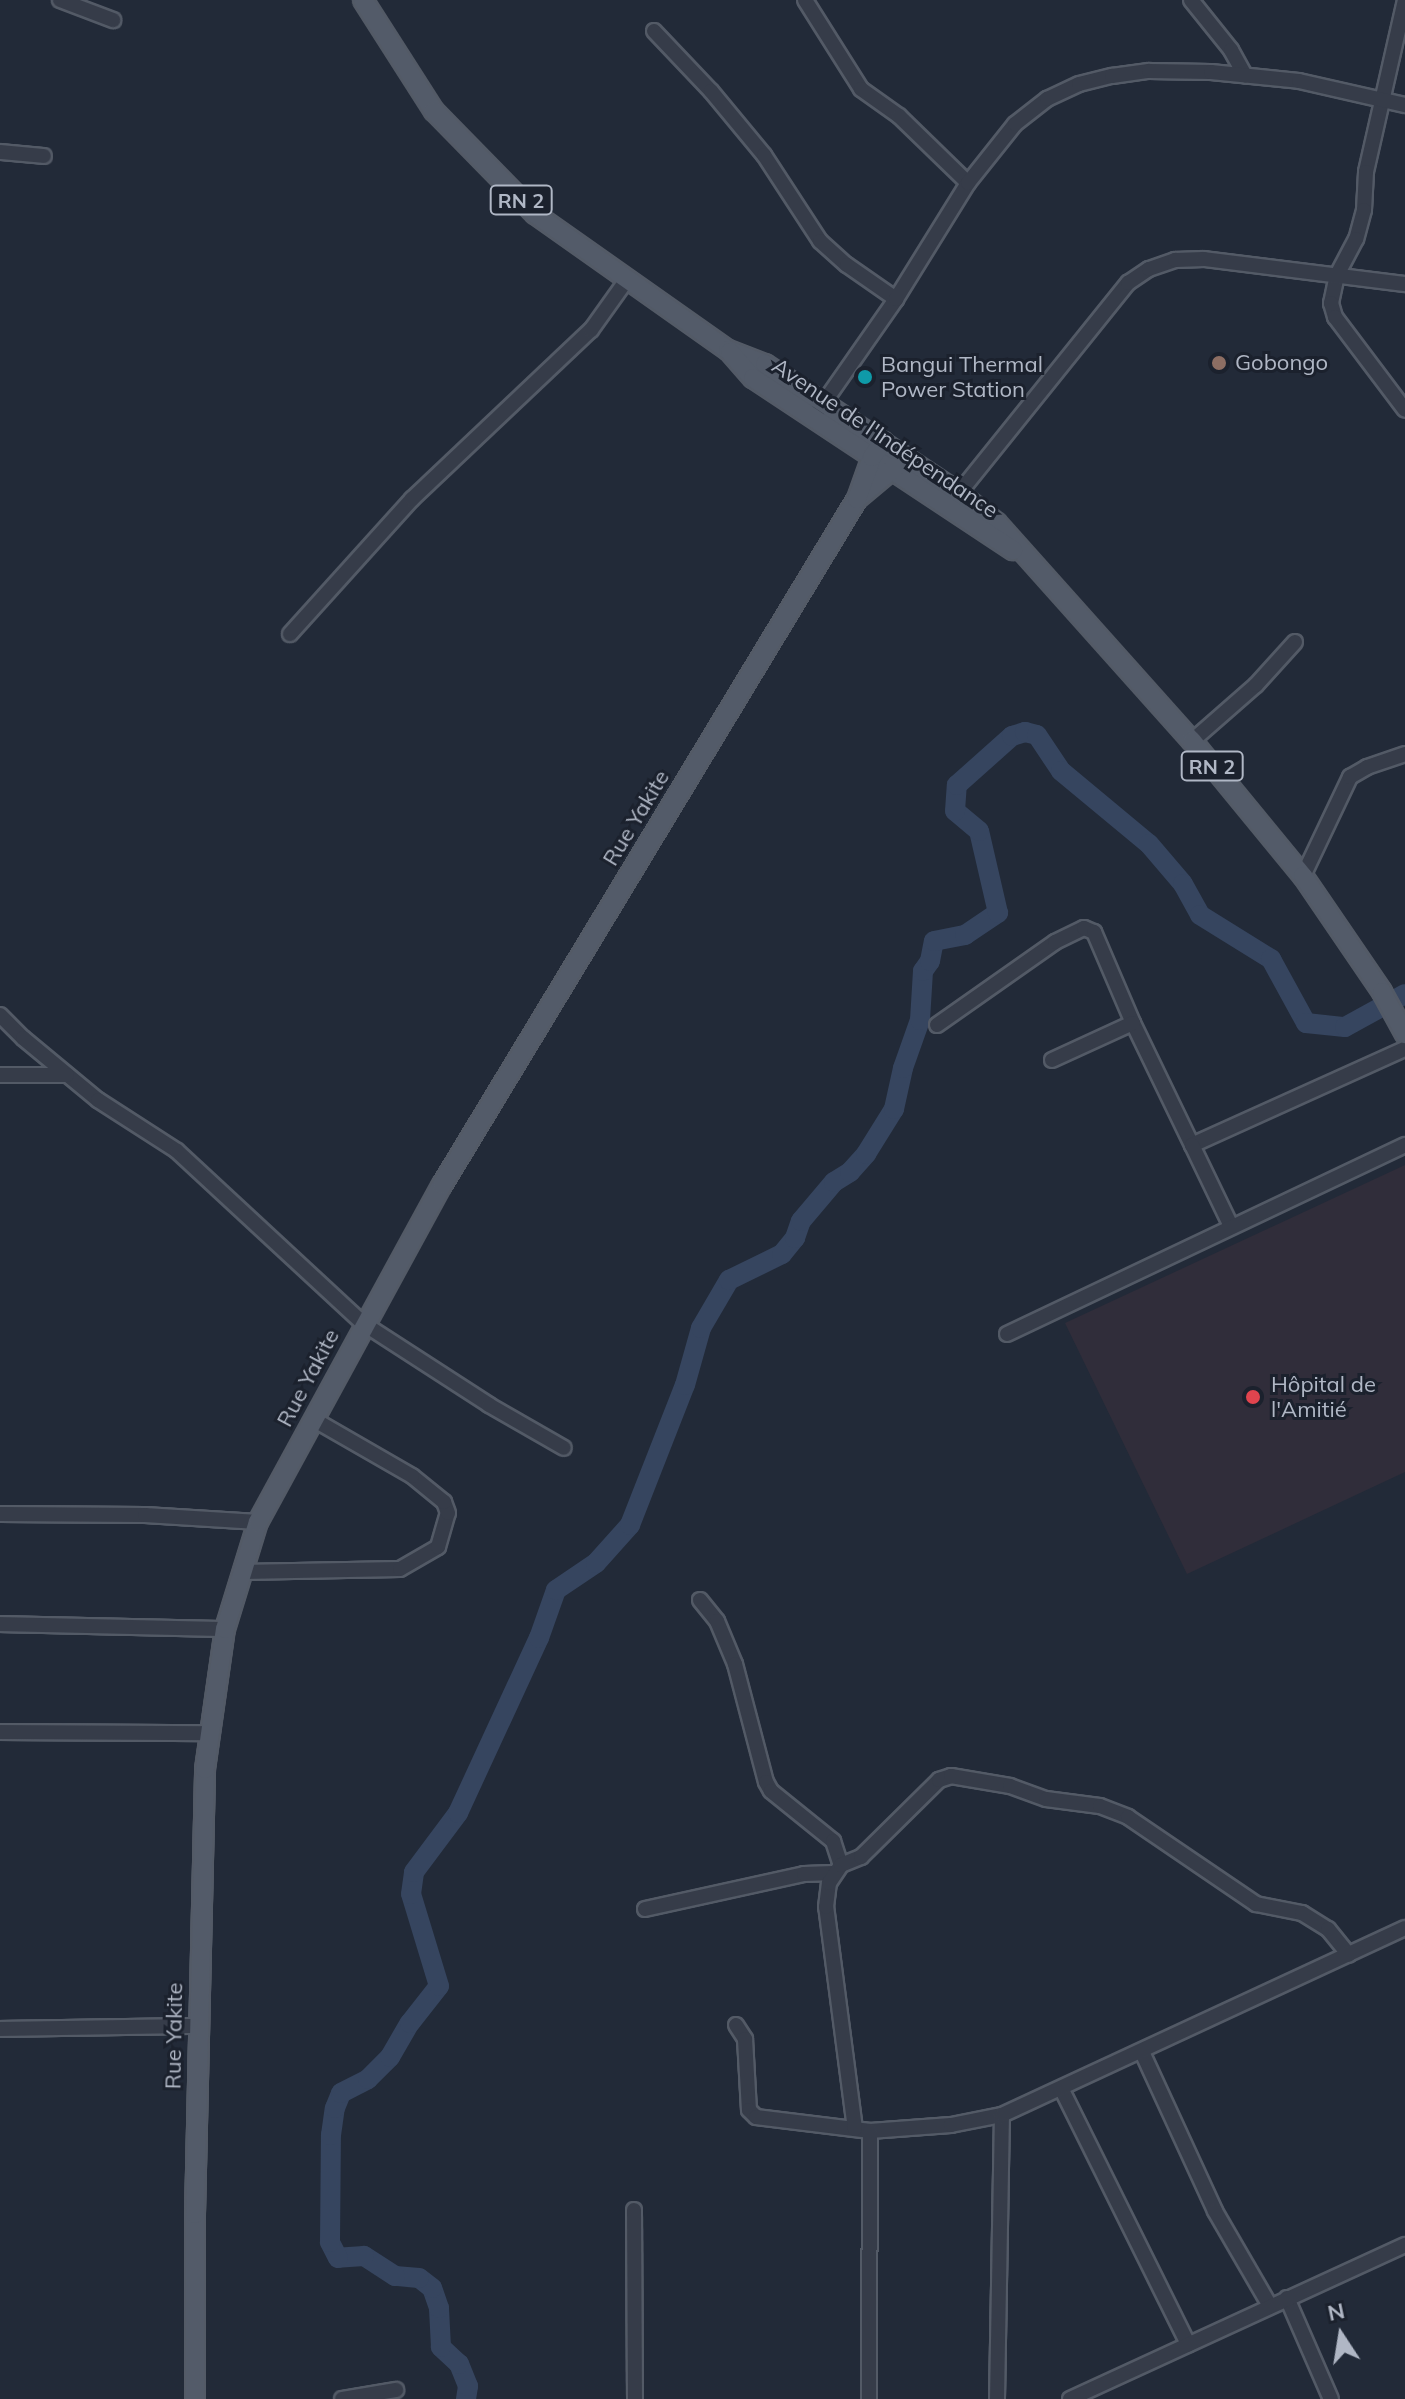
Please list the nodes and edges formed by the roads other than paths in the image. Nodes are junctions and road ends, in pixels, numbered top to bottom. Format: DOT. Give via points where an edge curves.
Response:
graph roads {
  1 [pos="60,0"];
  2 [pos="363,0"];
  3 [pos="805,0"];
  4 [pos="1191,0"];
  5 [pos="1405,0"];
  6 [pos="113,20"];
  7 [pos="654,31"];
  8 [pos="1245,75"];
  9 [pos="1382,100"];
  10 [pos="1405,105"];
  11 [pos="0,152"];
  12 [pos="44,156"];
  13 [pos="968,183"];
  14 [pos="1337,275"];
  15 [pos="626,281"];
  16 [pos="1405,284"];
  17 [pos="896,299"];
  18 [pos="818,410"];
  19 [pos="1405,410"];
  20 [pos="878,449"];
  21 [pos="899,464"];
  22 [pos="959,493"];
  23 [pos="857,499"];
  24 [pos="1023,555"];
  25 [pos="290,634"];
  26 [pos="1295,642"];
  27 [pos="1192,741"];
  28 [pos="1405,754"];
  29 [pos="1303,876"];
  30 [pos="0,1015"];
  31 [pos="1133,1023"];
  32 [pos="937,1025"];
  33 [pos="1405,1034"];
  34 [pos="1405,1049"];
  35 [pos="1052,1060"];
  36 [pos="0,1075"];
  37 [pos="67,1075"];
  38 [pos="1192,1145"];
  39 [pos="1405,1145"];
  40 [pos="1231,1226"];
  41 [pos="364,1324"];
  42 [pos="1007,1334"];
  43 [pos="313,1419"];
  44 [pos="564,1448"];
  45 [pos="0,1514"];
  46 [pos="258,1522"];
  47 [pos="241,1572"];
  48 [pos="700,1600"];
  49 [pos="0,1624"];
  50 [pos="225,1629"];
  51 [pos="0,1732"];
  52 [pos="208,1733"];
  53 [pos="838,1869"];
  54 [pos="645,1909"];
  55 [pos="1405,1928"];
  56 [pos="1349,1955"];
  57 [pos="736,2025"];
  58 [pos="198,2026"];
  59 [pos="0,2029"];
  60 [pos="1142,2052"];
  61 [pos="1062,2090"];
  62 [pos="1002,2115"];
  63 [pos="863,2130"];
  64 [pos="634,2210"];
  65 [pos="1405,2245"];
  66 [pos="1287,2298"];
  67 [pos="1270,2306"];
  68 [pos="1188,2344"];
  69 [pos="396,2390"];
  70 [pos="195,2399"];
  71 [pos="342,2399"];
  72 [pos="635,2399"];
  73 [pos="869,2399"];
  74 [pos="997,2399"];
  75 [pos="1070,2399"];
  76 [pos="1331,2399"];
  1 -- 6 [label="street"];
  2 -- 15 [label="main road, Avenue de l'Indépendance / RN 2" via="434,111 481,163 535,214"];
  3 -- 13 [label="street" via="861,89 899,116"];
  4 -- 8 [label="street"];
  5 -- 9 [label="street"];
  7 -- 17 [label="street" via="764,155 820,241"];
  8 -- 9 [label="street"];
  8 -- 13 [label="street" via="1149,71 1079,84 1047,99 1015,124"];
  9 -- 10 [label="street"];
  9 -- 14 [label="street" via="1366,172 1364,210"];
  11 -- 12 [label="street"];
  13 -- 17 [label="street"];
  14 -- 16 [label="street"];
  14 -- 19 [label="street" via="1331,303 1335,317"];
  14 -- 22 [label="street" via="1204,259 1175,260 1149,269 1128,283"];
  15 -- 18 [label="main road, Avenue de l'Indépendance / RN 2" via="728,350 753,378"];
  15 -- 25 [label="street" via="591,330 412,499"];
  17 -- 18 [label="street"];
  18 -- 20 [label="main road, Avenue de l'Indépendance / RN 2"];
  20 -- 21 [label="main road, Avenue de l'Indépendance / RN 2"];
  20 -- 23 [label="main road, Rue Yakite"];
  21 -- 22 [label="main road, Avenue de l'Indépendance / RN 2"];
  21 -- 23 [label="main road, Rue Yakite"];
  21 -- 24 [label="main road, Avenue de l'Indépendance / RN 2" via="988,536"];
  22 -- 24 [label="main road, Avenue de l'Indépendance / RN 2" via="997,523"];
  23 -- 41 [label="main road, Rue Yakite" via="442,1185"];
  24 -- 27 [label="main road, Avenue de l'Indépendance / RN 2"];
  26 -- 27 [label="street"];
  27 -- 29 [label="main road, Avenue de l'Indépendance / RN 2"];
  28 -- 29 [label="street" via="1350,777"];
  29 -- 33 [label="main road, Avenue de l'Indépendance / RN 2"];
  30 -- 37 [label="street"];
  31 -- 32 [label="street" via="1094,932 1084,928 1055,942"];
  31 -- 35 [label="street"];
  31 -- 38 [label="street"];
  34 -- 38 [label="street"];
  36 -- 37 [label="street"];
  37 -- 41 [label="street" via="177,1151"];
  38 -- 40 [label="street"];
  39 -- 40 [label="street"];
  40 -- 42 [label="street"];
  41 -- 43 [label="main road, Rue Yakite"];
  41 -- 44 [label="street"];
  43 -- 46 [label="main road, Rue Yakite"];
  43 -- 47 [label="street" via="412,1476 444,1502 446,1525 438,1547 400,1569"];
  45 -- 46 [label="street"];
  46 -- 47 [label="main road, Rue Yakite"];
  47 -- 50 [label="main road, Rue Yakite"];
  48 -- 53 [label="street" via="717,1621 735,1664 766,1782 833,1841"];
  49 -- 50 [label="street"];
  50 -- 52 [label="main road, Rue Yakite"];
  51 -- 52 [label="street"];
  52 -- 58 [label="main road, Rue Yakite"];
  53 -- 54 [label="street"];
  53 -- 56 [label="street" via="861,1857 929,1787 951,1776 966,1778 1046,1799 1100,1806 1128,1817 1256,1904 1302,1913 1328,1929"];
  53 -- 63 [label="street" via="826,1907"];
  55 -- 56 [label="street"];
  56 -- 60 [label="street"];
  57 -- 63 [label="street" via="745,2039 749,2110 756,2117"];
  58 -- 59 [label="street"];
  58 -- 70 [label="main road, Rue Yakite"];
  60 -- 61 [label="street"];
  60 -- 67 [label="street" via="1215,2211"];
  61 -- 62 [label="street"];
  61 -- 68 [label="street"];
  62 -- 63 [label="street" via="951,2125"];
  62 -- 74 [label="street"];
  63 -- 73 [label="street"];
  64 -- 72 [label="street"];
  65 -- 66 [label="street"];
  66 -- 67 [label="street"];
  66 -- 76 [label="street"];
  67 -- 68 [label="street"];
  68 -- 75 [label="street"];
  69 -- 71 [label="street"];
}
